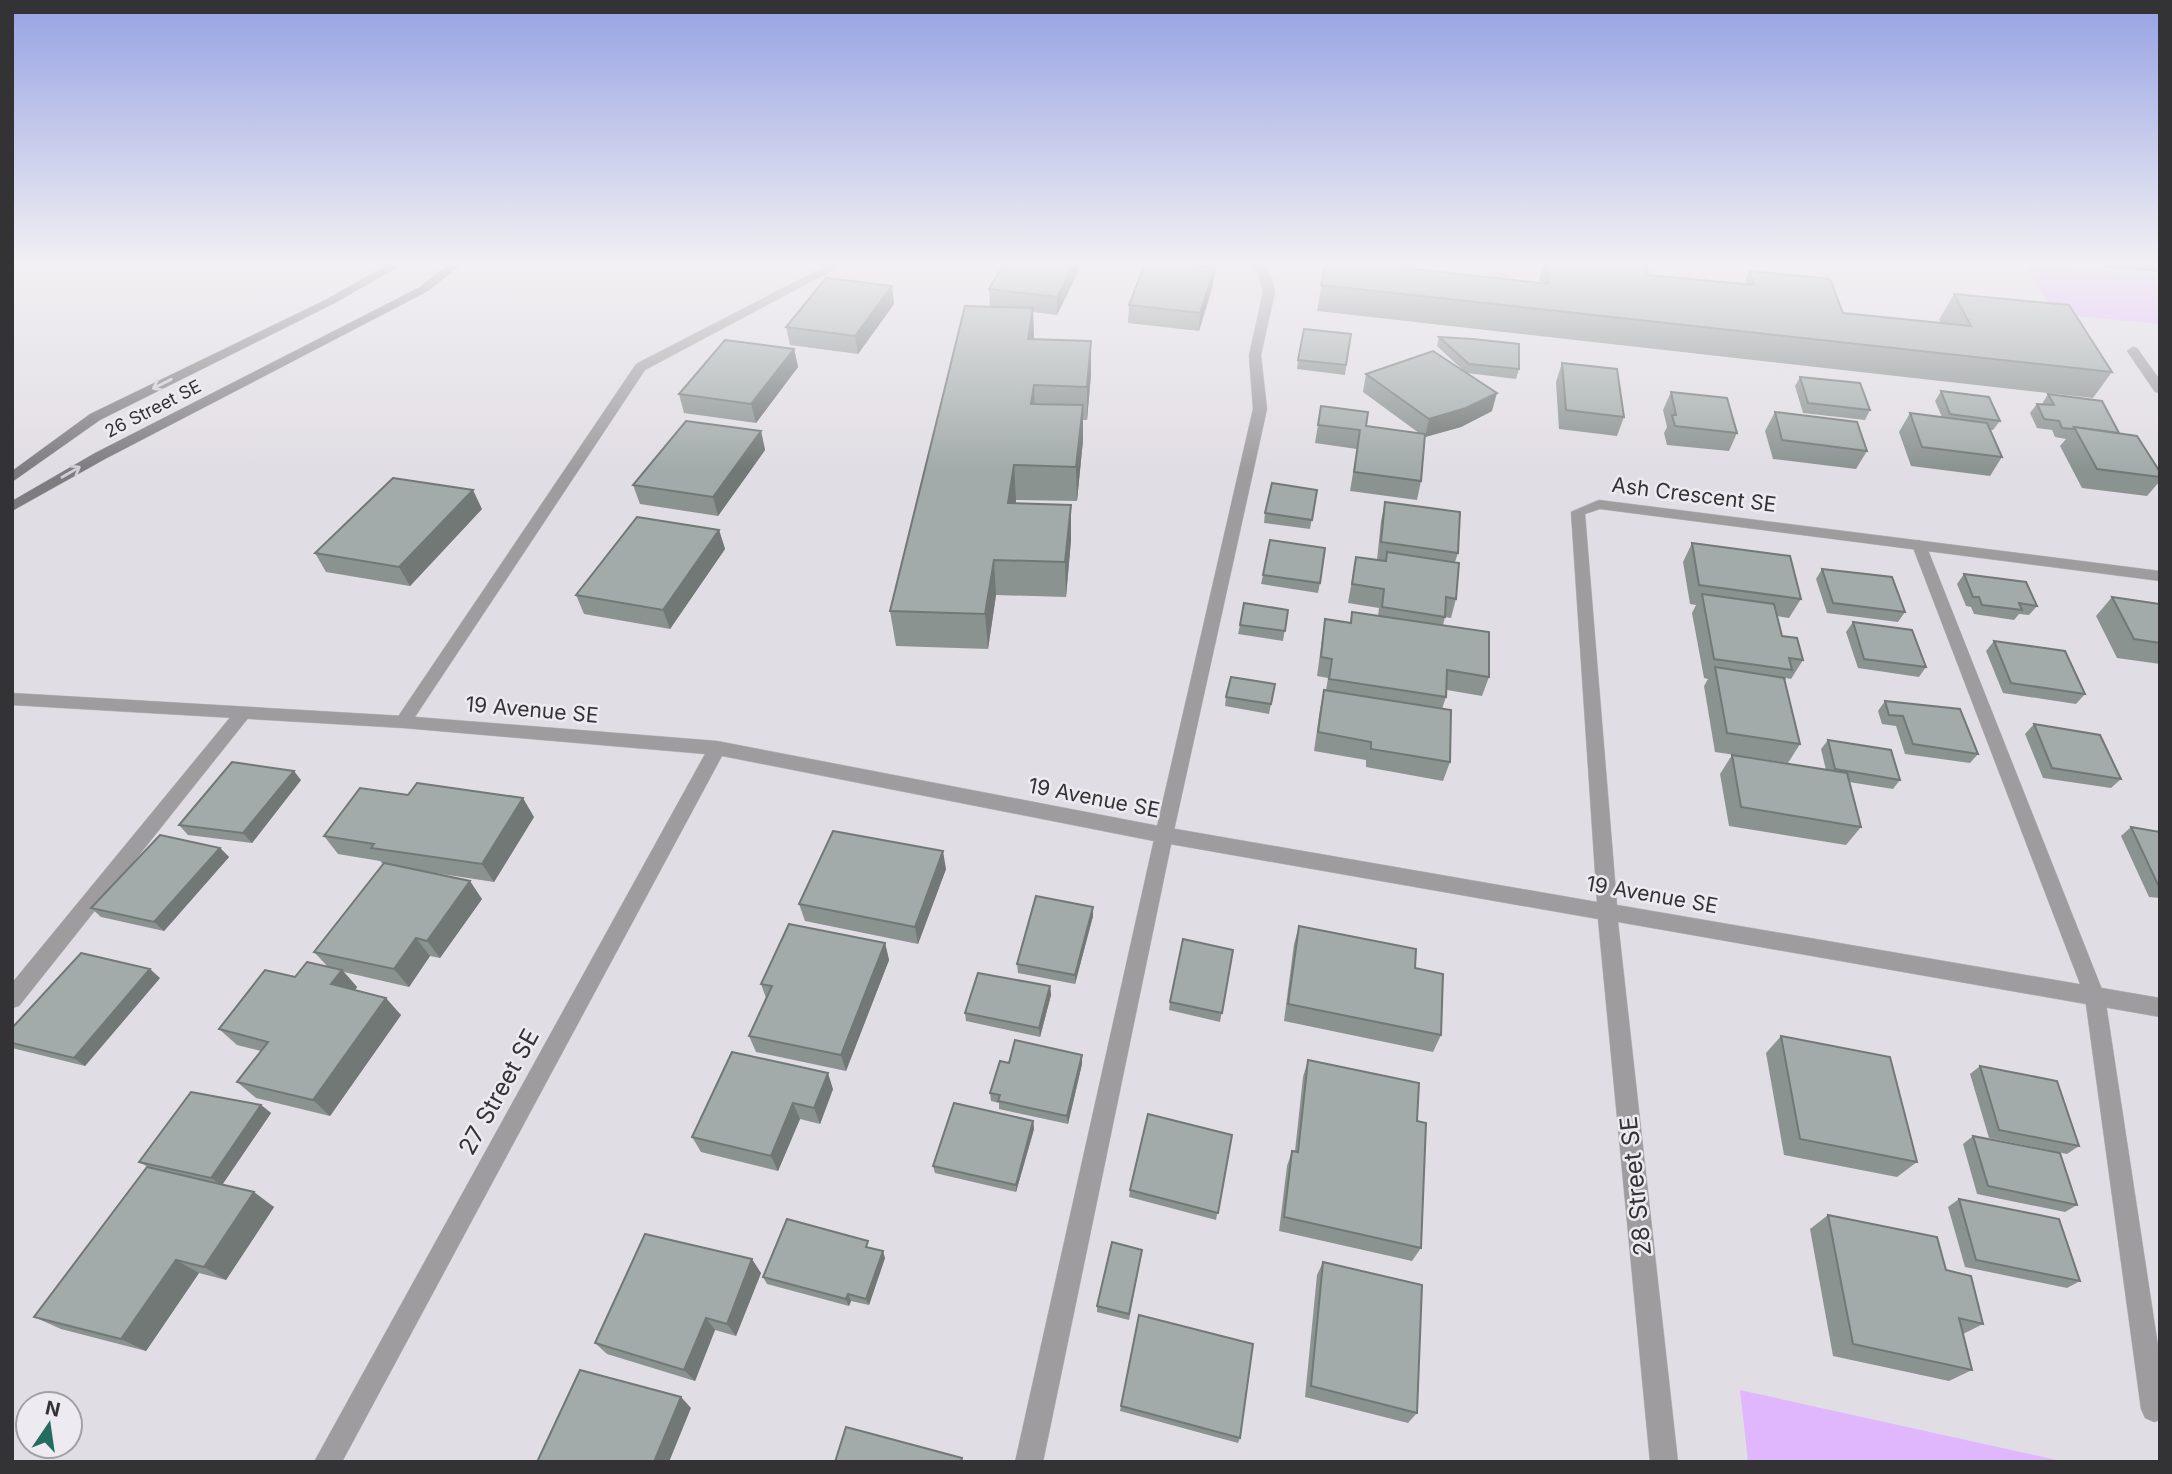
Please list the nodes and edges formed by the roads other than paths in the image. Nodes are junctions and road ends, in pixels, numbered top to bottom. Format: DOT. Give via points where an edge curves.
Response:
graph roads {
  1 [pos="266,333"];
  2 [pos="339,333"];
  3 [pos="706,333"];
  4 [pos="1260,333"];
  5 [pos="2133,351"];
  6 [pos="2160,389"];
  7 [pos="12,478"];
  8 [pos="12,507"];
  9 [pos="1919,545"];
  10 [pos="2160,576"];
  11 [pos="12,699"];
  12 [pos="243,713"];
  13 [pos="403,722"];
  14 [pos="717,748"];
  15 [pos="1164,835"];
  16 [pos="1607,910"];
  17 [pos="2095,997"];
  18 [pos="12,999"];
  19 [pos="2160,1008"];
  20 [pos="2154,1409"];
  21 [pos="327,1462"];
  22 [pos="1029,1462"];
  23 [pos="1664,1462"];
  1 -- 7 [label="street, 26 Street SE, one-way" via="95,417"];
  8 -- 2 [label="street, 26 Street SE, one-way" via="100,456"];
  3 -- 13 [label="street" via="640,367"];
  4 -- 15 [label="street" via="1255,350 1260,408"];
  5 -- 6 [label="street"];
  9 -- 10 [label="street, Ash Crescent SE"];
  9 -- 16 [label="street, Ash Crescent SE" via="1599,504 1578,512"];
  9 -- 17 [label="street"];
  11 -- 12 [label="street, 19 Avenue SE"];
  12 -- 13 [label="street, 19 Avenue SE"];
  12 -- 18 [label="street"];
  13 -- 14 [label="street, 19 Avenue SE"];
  14 -- 15 [label="street, 19 Avenue SE"];
  14 -- 21 [label="street, 27 Street SE"];
  15 -- 16 [label="street, 19 Avenue SE"];
  15 -- 22 [label="street"];
  16 -- 17 [label="street, 19 Avenue SE"];
  16 -- 23 [label="street, 28 Street SE"];
  17 -- 19 [label="street, 19 Avenue SE"];
  17 -- 20 [label="street"];
}
